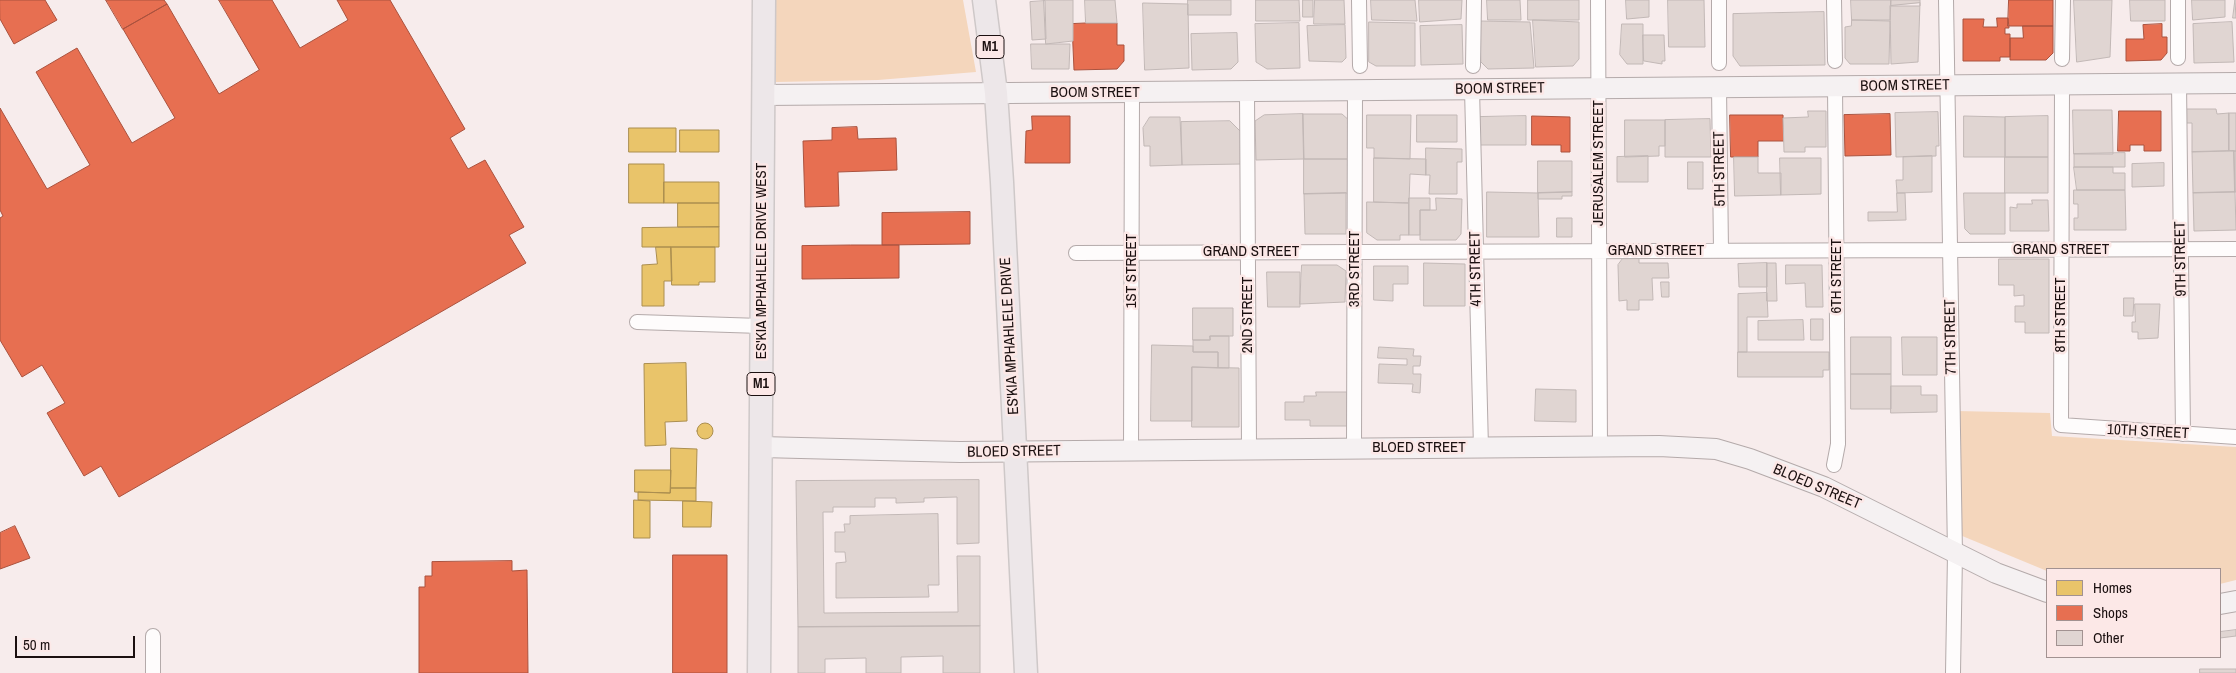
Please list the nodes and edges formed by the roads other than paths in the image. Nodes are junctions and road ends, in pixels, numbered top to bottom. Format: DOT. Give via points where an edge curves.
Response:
graph roads {
  1 [pos="758,0"];
  2 [pos="764,0"];
  3 [pos="984,0"];
  4 [pos="1359,0"];
  5 [pos="1474,0"];
  6 [pos="1598,0"];
  7 [pos="1718,0"];
  8 [pos="1834,0"];
  9 [pos="1946,0"];
  10 [pos="2063,0"];
  11 [pos="2178,0"];
  12 [pos="764,57"];
  13 [pos="2178,58"];
  14 [pos="2062,59"];
  15 [pos="1835,61"];
  16 [pos="1719,63"];
  17 [pos="1360,66"];
  18 [pos="1472,66"];
  19 [pos="2236,82"];
  20 [pos="2178,83"];
  21 [pos="2062,84"];
  22 [pos="1949,85"];
  23 [pos="1835,86"];
  24 [pos="1719,87"];
  25 [pos="1598,88"];
  26 [pos="1472,89"];
  27 [pos="1355,90"];
  28 [pos="1247,91"];
  29 [pos="1132,92"];
  30 [pos="996,94"];
  31 [pos="764,95"];
  32 [pos="2236,249"];
  33 [pos="1837,250"];
  34 [pos="1949,250"];
  35 [pos="2062,250"];
  36 [pos="2181,250"];
  37 [pos="1476,251"];
  38 [pos="1599,251"];
  39 [pos="1721,251"];
  40 [pos="1132,252"];
  41 [pos="1248,252"];
  42 [pos="1355,252"];
  43 [pos="1076,253"];
  44 [pos="637,322"];
  45 [pos="761,326"];
  46 [pos="2060,425"];
  47 [pos="2183,434"];
  48 [pos="2236,437"];
  49 [pos="761,447"];
  50 [pos="1600,447"];
  51 [pos="1249,448"];
  52 [pos="1354,448"];
  53 [pos="1481,448"];
  54 [pos="1131,450"];
  55 [pos="1015,452"];
  56 [pos="1834,465"];
  57 [pos="1955,554"];
  58 [pos="2046,592"];
  59 [pos="2236,601"];
  60 [pos="2221,604"];
  61 [pos="153,636"];
  62 [pos="153,673"];
  63 [pos="759,673"];
  64 [pos="1026,673"];
  65 [pos="1953,673"];
  1 -- 12 [label="main road"];
  2 -- 12 [label="main road, ES'KIA MPHAHLELE DRIVE WEST / M1"];
  3 -- 30 [label="main road, ES'KIA MPHAHLELE DRIVE / M1"];
  4 -- 17 [label="street"];
  5 -- 18 [label="street"];
  6 -- 25 [label="street, JERUSALEM STREET"];
  7 -- 16 [label="street"];
  8 -- 15 [label="street"];
  9 -- 22 [label="street, 7TH STREET"];
  10 -- 14 [label="street"];
  11 -- 13 [label="street"];
  12 -- 31 [label="main road, ES'KIA MPHAHLELE DRIVE WEST / M1"];
  19 -- 20 [label="main road, BOOM STREET"];
  20 -- 21 [label="main road, BOOM STREET"];
  20 -- 36 [label="street, 9TH STREET"];
  21 -- 22 [label="main road, BOOM STREET"];
  21 -- 35 [label="street, 8TH STREET"];
  22 -- 23 [label="main road, BOOM STREET"];
  22 -- 34 [label="street, 7TH STREET"];
  23 -- 24 [label="main road, BOOM STREET"];
  23 -- 33 [label="street, 6TH STREET"];
  24 -- 25 [label="main road, BOOM STREET"];
  24 -- 39 [label="street, 5TH STREET"];
  25 -- 26 [label="main road, BOOM STREET"];
  25 -- 38 [label="street, JERUSALEM STREET"];
  26 -- 27 [label="main road, BOOM STREET"];
  26 -- 37 [label="street, 4TH STREET"];
  27 -- 28 [label="main road, BOOM STREET"];
  27 -- 42 [label="street, 3RD STREET"];
  28 -- 29 [label="main road, BOOM STREET"];
  28 -- 41 [label="street, 2ND STREET"];
  29 -- 30 [label="main road, BOOM STREET"];
  29 -- 40 [label="street, 1ST STREET"];
  30 -- 31 [label="main road, BOOM STREET"];
  30 -- 55 [label="main road, ES'KIA MPHAHLELE DRIVE / M1"];
  31 -- 45 [label="main road, ES'KIA MPHAHLELE DRIVE WEST / M1"];
  32 -- 36 [label="street, GRAND STREET"];
  33 -- 34 [label="street, GRAND STREET"];
  33 -- 39 [label="street, GRAND STREET"];
  33 -- 56 [label="street, 6TH STREET" via="1838,444"];
  34 -- 35 [label="street, GRAND STREET"];
  34 -- 57 [label="street, 7TH STREET"];
  35 -- 36 [label="street, GRAND STREET"];
  35 -- 46 [label="street, 8TH STREET"];
  36 -- 47 [label="street, 9TH STREET"];
  37 -- 38 [label="street, GRAND STREET"];
  37 -- 42 [label="street, GRAND STREET"];
  37 -- 53 [label="street, 4TH STREET"];
  38 -- 39 [label="street, GRAND STREET"];
  38 -- 50 [label="street, JERUSALEM STREET"];
  40 -- 41 [label="street, GRAND STREET"];
  40 -- 43 [label="street, GRAND STREET"];
  40 -- 54 [label="street, 1ST STREET"];
  41 -- 42 [label="street, GRAND STREET"];
  41 -- 51 [label="street, 2ND STREET"];
  42 -- 52 [label="street, 3RD STREET"];
  44 -- 45 [label="street"];
  45 -- 49 [label="main road, ES'KIA MPHAHLELE DRIVE WEST / M1"];
  46 -- 47 [label="street, 10TH STREET"];
  47 -- 48 [label="street, 10TH STREET"];
  49 -- 55 [label="main road, BLOED STREET"];
  49 -- 63 [label="main road, ES'KIA MPHAHLELE DRIVE WEST / M1"];
  50 -- 53 [label="main road, BLOED STREET"];
  50 -- 57 [label="main road, BLOED STREET" via="1660,446 1716,450 1750,459 1824,487"];
  51 -- 52 [label="main road, BLOED STREET"];
  51 -- 54 [label="main road, BLOED STREET"];
  52 -- 53 [label="main road, BLOED STREET"];
  54 -- 55 [label="main road, BLOED STREET"];
  55 -- 64 [label="main road, ES'KIA MPHAHLELE DRIVE / M1"];
  57 -- 58 [label="main road, BLOED STREET"];
  57 -- 65 [label="street, 7TH STREET"];
  59 -- 60 [label="main road"];
  61 -- 62 [label="street"];
}
